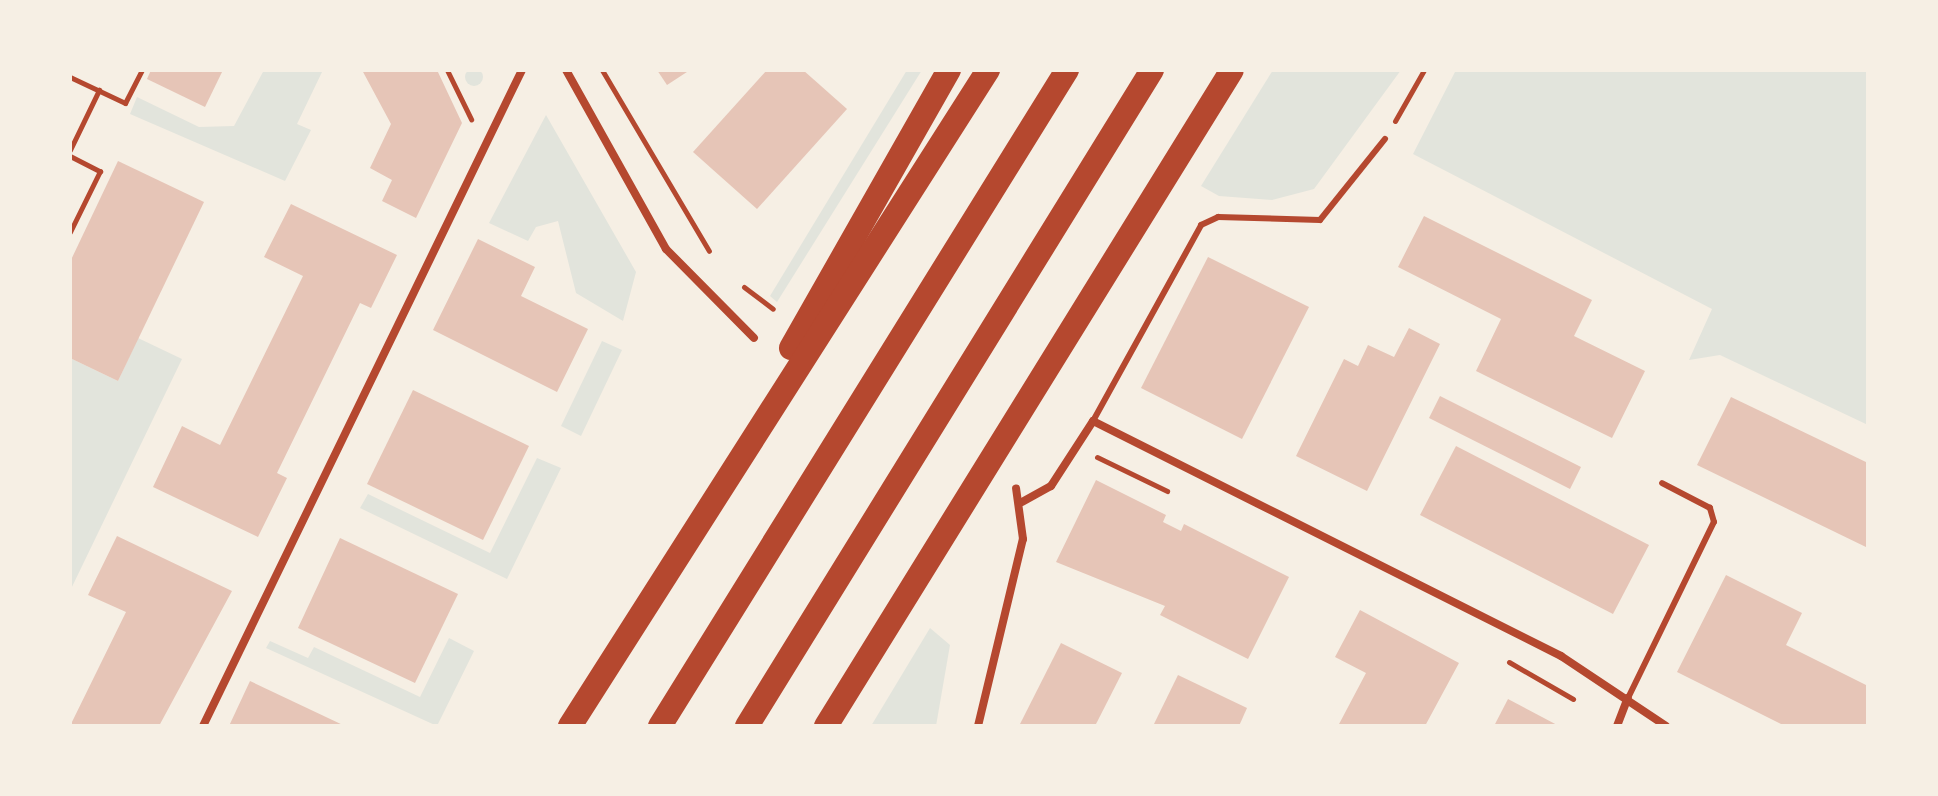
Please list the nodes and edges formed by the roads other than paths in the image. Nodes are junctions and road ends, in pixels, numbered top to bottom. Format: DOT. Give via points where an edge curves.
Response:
graph roads {
  1 [pos="522,70"];
  2 [pos="566,70"];
  3 [pos="949,70"];
  4 [pos="988,70"];
  5 [pos="1067,70"];
  6 [pos="1232,70"];
  7 [pos="1151,71"];
  8 [pos="1385,139"];
  9 [pos="754,338"];
  10 [pos="1093,421"];
  11 [pos="1662,483"];
  12 [pos="1016,488"];
  13 [pos="1022,502"];
  14 [pos="622,641"];
  15 [pos="1628,698"];
  16 [pos="203,726"];
  17 [pos="570,726"];
  18 [pos="660,726"];
  19 [pos="747,726"];
  20 [pos="826,726"];
  21 [pos="978,726"];
  22 [pos="1617,726"];
  23 [pos="1666,726"];
  1 -- 16 [label="street"];
  2 -- 9 [label="street" via="666,249"];
  3 -- 14 [label="highway"];
  4 -- 14 [label="highway"];
  5 -- 18 [label="highway"];
  6 -- 20 [label="highway"];
  7 -- 19 [label="highway"];
  8 -- 10 [label="lane" via="1320,220 1218,217 1201,225"];
  10 -- 13 [label="street" via="1057,479"];
  10 -- 15 [label="street" via="1561,656"];
  11 -- 15 [label="lane" via="1710,508 1714,522"];
  12 -- 13 [label="street"];
  13 -- 21 [label="street" via="1023,539"];
  14 -- 17 [label="highway"];
  15 -- 22 [label="street"];
  15 -- 23 [label="street"];
}
